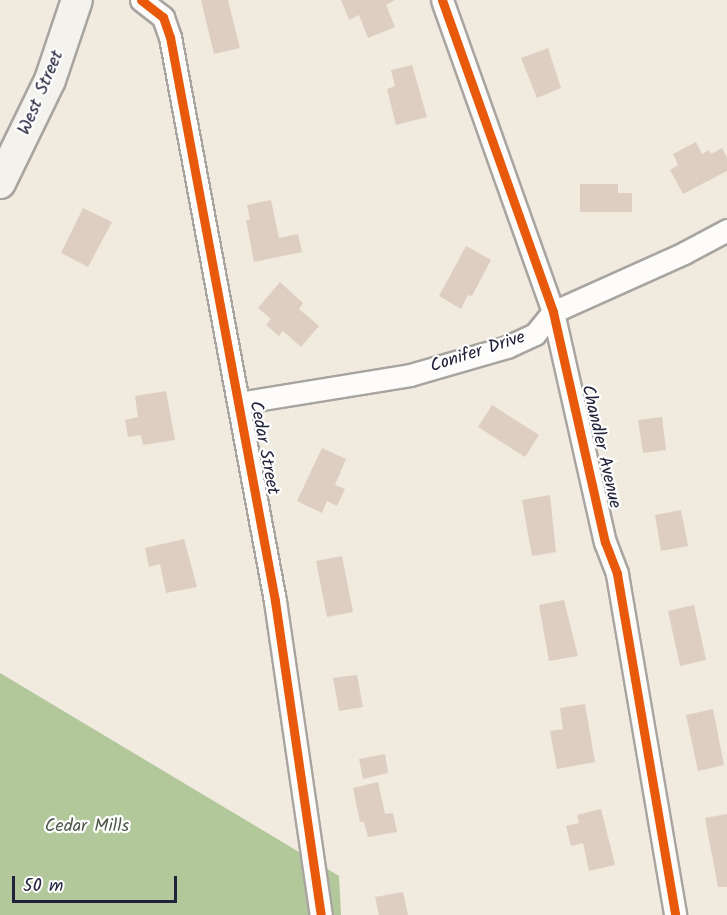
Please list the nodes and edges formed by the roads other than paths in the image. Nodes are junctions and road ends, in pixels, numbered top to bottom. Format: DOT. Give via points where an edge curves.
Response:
graph roads {
  1 [pos="78,0"];
  2 [pos="141,0"];
  3 [pos="442,0"];
  4 [pos="0,183"];
  5 [pos="727,230"];
  6 [pos="553,312"];
  7 [pos="238,403"];
  8 [pos="321,915"];
  9 [pos="675,915"];
  1 -- 4 [label="main road, West Street" via="50,80"];
  2 -- 7 [label="street, Cedar Street" via="164,16 170,37"];
  3 -- 6 [label="street, Chandler Avenue"];
  5 -- 6 [label="street, Conifer Drive"];
  6 -- 7 [label="street, Conifer Drive" via="535,334 507,347 420,372"];
  6 -- 9 [label="street, Chandler Avenue" via="605,542 617,574"];
  7 -- 8 [label="street, Cedar Street" via="275,601"];
}
